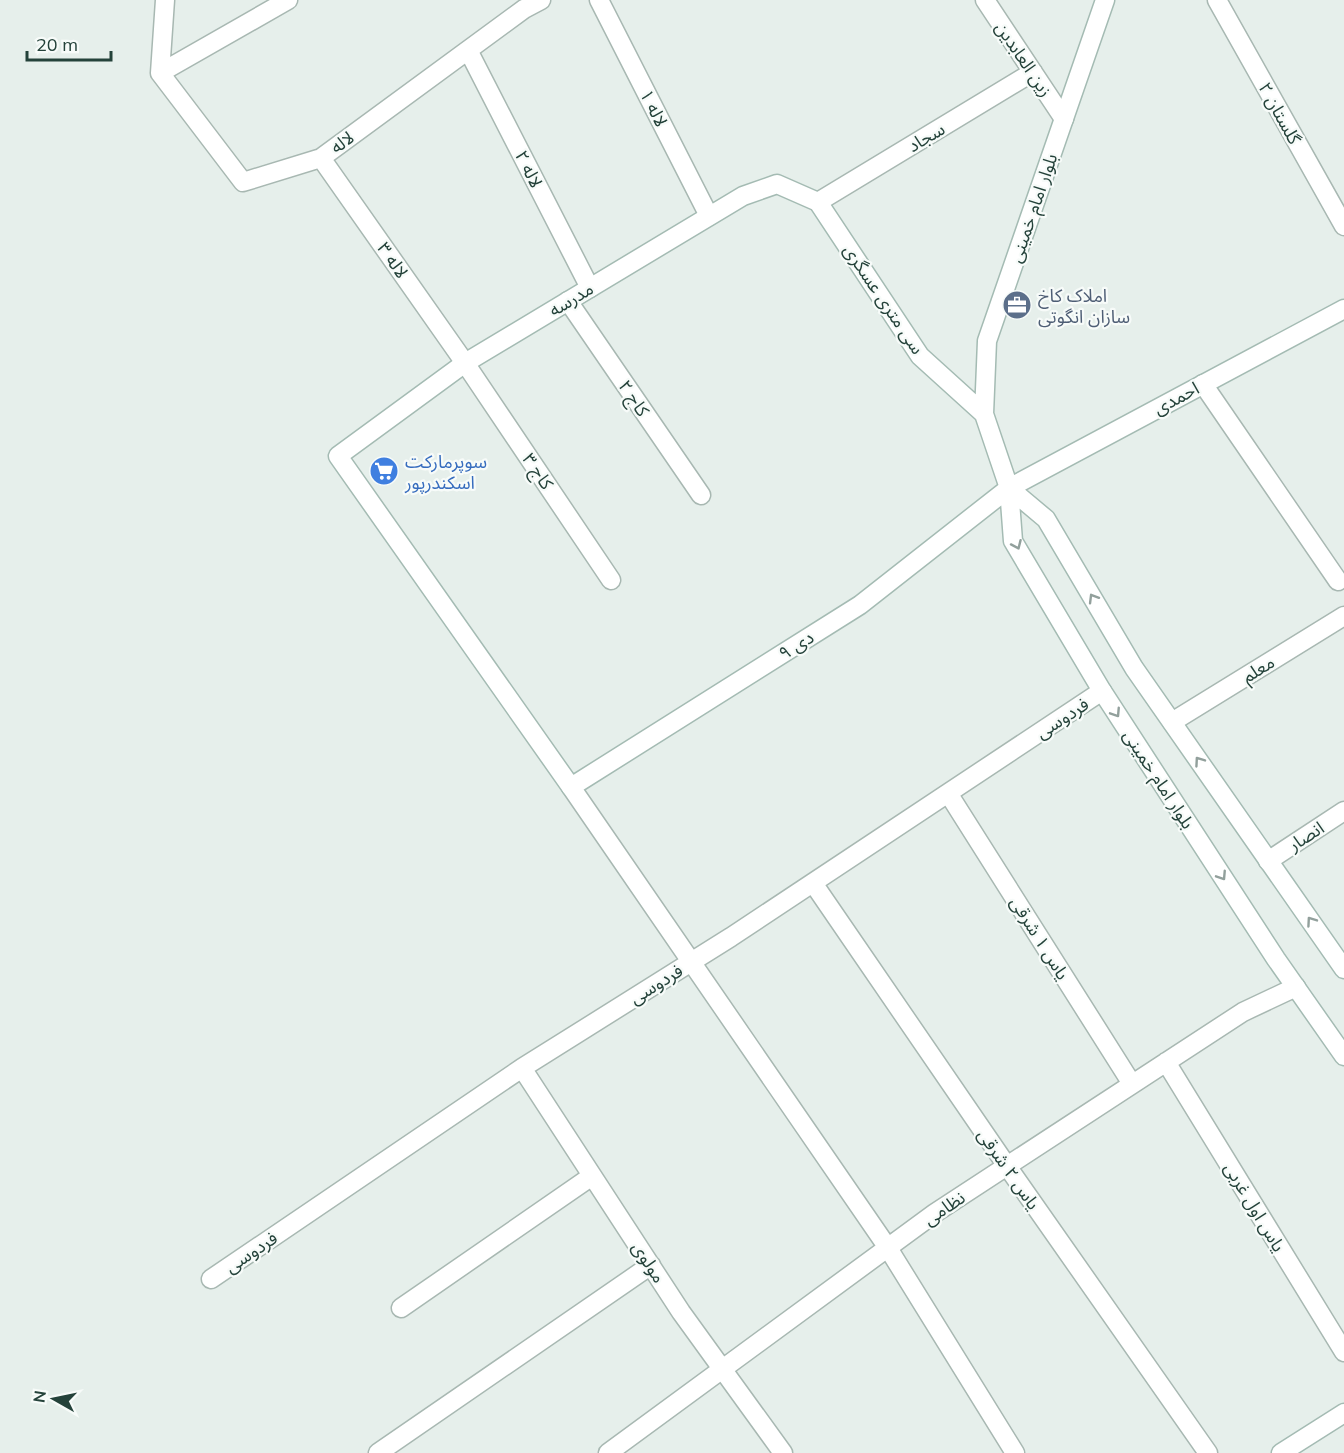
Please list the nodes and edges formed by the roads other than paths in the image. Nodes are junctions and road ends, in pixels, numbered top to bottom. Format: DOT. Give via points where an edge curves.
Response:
graph roads {
  1 [pos="165,0"];
  2 [pos="541,0"];
  3 [pos="599,0"];
  4 [pos="985,0"];
  5 [pos="1105,0"];
  6 [pos="1217,0"];
  7 [pos="283,1"];
  8 [pos="468,50"];
  9 [pos="1033,72"];
  10 [pos="160,73"];
  11 [pos="1064,119"];
  12 [pos="321,158"];
  13 [pos="818,202"];
  14 [pos="709,216"];
  15 [pos="1344,226"];
  16 [pos="590,288"];
  17 [pos="568,301"];
  18 [pos="1344,309"];
  19 [pos="465,363"];
  20 [pos="1203,384"];
  21 [pos="984,414"];
  22 [pos="1009,488"];
  23 [pos="701,495"];
  24 [pos="611,580"];
  25 [pos="1338,581"];
  26 [pos="1344,616"];
  27 [pos="1102,691"];
  28 [pos="1172,722"];
  29 [pos="571,787"];
  30 [pos="948,793"];
  31 [pos="1344,811"];
  32 [pos="1268,861"];
  33 [pos="813,883"];
  34 [pos="692,961"];
  35 [pos="1344,969"];
  36 [pos="1296,987"];
  37 [pos="1344,1056"];
  38 [pos="1166,1062"];
  39 [pos="522,1068"];
  40 [pos="1132,1084"];
  41 [pos="1007,1166"];
  42 [pos="592,1176"];
  43 [pos="888,1248"];
  44 [pos="651,1266"];
  45 [pos="211,1279"];
  46 [pos="401,1308"];
  47 [pos="1344,1352"];
  48 [pos="723,1369"];
  49 [pos="1344,1413"];
  50 [pos="378,1453"];
  51 [pos="608,1453"];
  52 [pos="783,1453"];
  53 [pos="1015,1453"];
  54 [pos="1208,1453"];
  55 [pos="1281,1453"];
  1 -- 10 [label="street"];
  2 -- 8 [label="street, لاله"];
  3 -- 14 [label="street, لاله ۱"];
  4 -- 9 [label="street, زین العابدین"];
  5 -- 11 [label="street, بلوار امام خمینی"];
  6 -- 15 [label="street, گلستان ۲"];
  7 -- 10 [label="street"];
  8 -- 12 [label="street, لاله"];
  8 -- 16 [label="street, لاله ۲"];
  9 -- 11 [label="street, زین العابدین"];
  9 -- 13 [label="street, سجاد"];
  10 -- 12 [label="street, لاله" via="243,182"];
  11 -- 21 [label="street, بلوار امام خمینی" via="987,340"];
  12 -- 19 [label="street, لاله ۳"];
  13 -- 14 [label="street, مدرسه" via="777,184 743,196"];
  13 -- 21 [label="street, سی متری عسگری" via="920,356"];
  14 -- 16 [label="street, مدرسه"];
  16 -- 17 [label="street, مدرسه"];
  17 -- 19 [label="street, مدرسه"];
  17 -- 23 [label="street, کاج ۲"];
  18 -- 20 [label="street, احمدی"];
  19 -- 24 [label="street, کاج ۳"];
  19 -- 29 [label="street, مدرسه" via="338,456"];
  20 -- 22 [label="street, احمدی"];
  20 -- 25 [label="street"];
  21 -- 22 [label="street, بلوار امام خمینی"];
  22 -- 27 [label="street, بلوار امام خمینی, one-way" via="1013,541"];
  28 -- 22 [label="street, one-way" via="1134,668 1046,519"];
  22 -- 29 [label="street, ۹ دی" via="860,605"];
  26 -- 28 [label="street, معلم"];
  27 -- 30 [label="street, فردوسی"];
  27 -- 36 [label="street, بلوار امام خمینی, one-way"];
  32 -- 28 [label="street, one-way"];
  29 -- 34 [label="street"];
  30 -- 33 [label="street, فردوسی"];
  30 -- 40 [label="street, یاس ۱ شرقی"];
  31 -- 32 [label="street, انصار"];
  35 -- 32 [label="street, one-way"];
  33 -- 34 [label="street, فردوسی"];
  33 -- 41 [label="street, یاس ۲ شرقی"];
  34 -- 39 [label="street, فردوسی"];
  34 -- 43 [label="street"];
  36 -- 37 [label="street, بلوار امام خمینی"];
  36 -- 38 [label="street, نظامی" via="1243,1012"];
  38 -- 40 [label="street, نظامی"];
  38 -- 47 [label="street, یاس اول غربی"];
  39 -- 42 [label="street, مولوی"];
  39 -- 45 [label="street, فردوسی"];
  40 -- 41 [label="street, نظامی"];
  41 -- 43 [label="street, نظامی"];
  41 -- 54 [label="street, یاس ۲ شرقی"];
  42 -- 44 [label="street, مولوی"];
  42 -- 46 [label="street"];
  43 -- 48 [label="street, نظامی"];
  43 -- 53 [label="street"];
  44 -- 48 [label="street, مولوی"];
  44 -- 50 [label="street"];
  48 -- 51 [label="street, نظامی"];
  48 -- 52 [label="street, مولوی"];
  49 -- 55 [label="street"];
}
